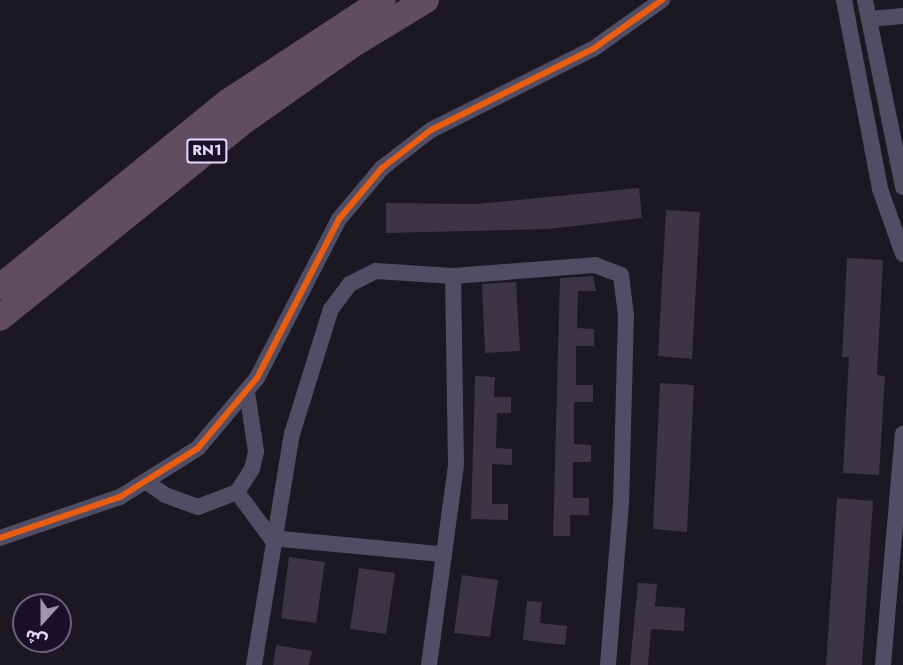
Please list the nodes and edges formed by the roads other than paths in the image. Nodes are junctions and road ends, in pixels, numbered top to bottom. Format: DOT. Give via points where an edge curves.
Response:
graph roads {
  1 [pos="383,0"];
  2 [pos="426,0"];
  3 [pos="662,0"];
  4 [pos="844,0"];
  5 [pos="865,0"];
  6 [pos="903,16"];
  7 [pos="869,18"];
  8 [pos="903,187"];
  9 [pos="903,254"];
  10 [pos="453,276"];
  11 [pos="0,287"];
  12 [pos="0,318"];
  13 [pos="247,392"];
  14 [pos="903,434"];
  15 [pos="148,483"];
  16 [pos="237,492"];
  17 [pos="0,538"];
  18 [pos="271,538"];
  19 [pos="441,554"];
  20 [pos="254,665"];
  21 [pos="429,665"];
  22 [pos="608,665"];
  23 [pos="883,665"];
  1 -- 11 [label="highway, RN1" via="229,101"];
  2 -- 12 [label="highway, RN1" via="349,47 240,124"];
  3 -- 13 [label="street" via="593,49 431,130 382,168 339,219"];
  4 -- 9 [label="street" via="880,189"];
  5 -- 7 [label="street"];
  6 -- 7 [label="street"];
  7 -- 8 [label="street"];
  10 -- 18 [label="street" via="376,271 360,276 340,296 302,396"];
  10 -- 19 [label="street" via="456,466"];
  10 -- 22 [label="street" via="595,265 621,274 626,314 624,415 616,595"];
  13 -- 15 [label="street" via="198,448"];
  13 -- 16 [label="street" via="256,451 252,470"];
  14 -- 23 [label="street"];
  15 -- 16 [label="street" via="165,495 198,507"];
  15 -- 17 [label="street"];
  16 -- 18 [label="street"];
  18 -- 19 [label="street"];
  18 -- 20 [label="street"];
  19 -- 21 [label="street"];
}
